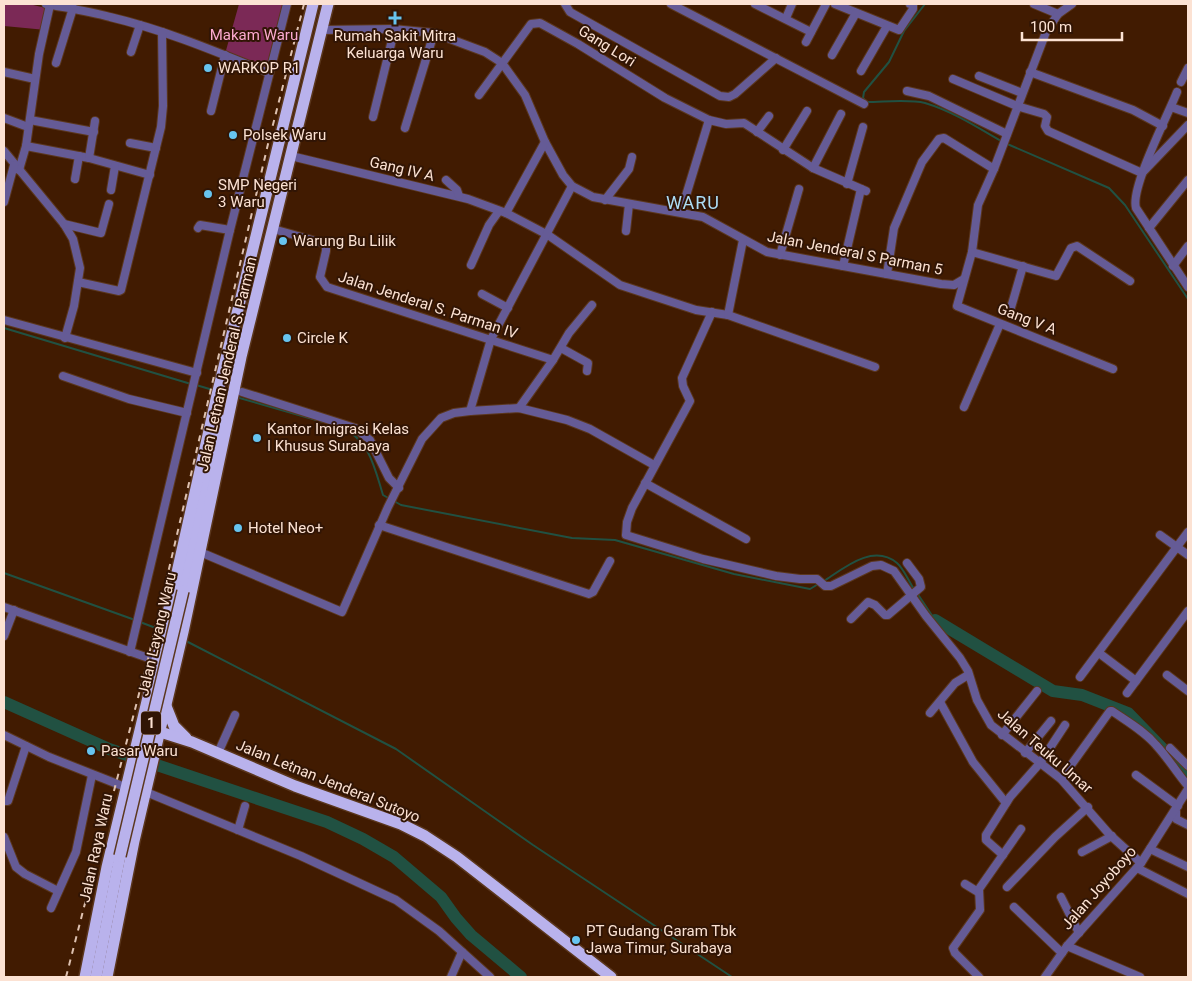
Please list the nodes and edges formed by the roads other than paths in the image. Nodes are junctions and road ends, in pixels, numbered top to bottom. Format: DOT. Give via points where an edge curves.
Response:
graph roads {
  1 [pos="48,4"];
  2 [pos="287,4"];
  3 [pos="313,4"];
  4 [pos="328,4"];
  5 [pos="565,4"];
  6 [pos="671,4"];
  7 [pos="755,4"];
  8 [pos="792,4"];
  9 [pos="826,4"];
  10 [pos="835,4"];
  11 [pos="910,4"];
  12 [pos="1034,4"];
  13 [pos="1072,4"];
  14 [pos="73,9"];
  15 [pos="856,13"];
  16 [pos="1058,14"];
  17 [pos="786,18"];
  18 [pos="887,26"];
  19 [pos="139,27"];
  20 [pos="393,29"];
  21 [pos="322,30"];
  22 [pos="810,32"];
  23 [pos="434,33"];
  24 [pos="162,34"];
  25 [pos="806,42"];
  26 [pos="131,52"];
  27 [pos="832,55"];
  28 [pos="224,57"];
  29 [pos="776,58"];
  30 [pos="56,63"];
  31 [pos="502,63"];
  32 [pos="1188,70"];
  33 [pos="4,72"];
  34 [pos="861,72"];
  35 [pos="1030,72"];
  36 [pos="269,74"];
  37 [pos="979,76"];
  38 [pos="35,78"];
  39 [pos="953,79"];
  40 [pos="1181,82"];
  41 [pos="907,91"];
  42 [pos="1177,92"];
  43 [pos="1022,93"];
  44 [pos="479,94"];
  45 [pos="864,104"];
  46 [pos="1017,106"];
  47 [pos="1171,107"];
  48 [pos="211,111"];
  49 [pos="807,111"];
  50 [pos="1188,113"];
  51 [pos="841,114"];
  52 [pos="769,116"];
  53 [pos="374,117"];
  54 [pos="4,118"];
  55 [pos="709,120"];
  56 [pos="95,121"];
  57 [pos="29,124"];
  58 [pos="1188,125"];
  59 [pos="1163,126"];
  60 [pos="863,127"];
  61 [pos="406,128"];
  62 [pos="94,132"];
  63 [pos="757,132"];
  64 [pos="1007,134"];
  65 [pos="545,142"];
  66 [pos="130,143"];
  67 [pos="26,146"];
  68 [pos="156,148"];
  69 [pos="783,150"];
  70 [pos="4,152"];
  71 [pos="79,156"];
  72 [pos="291,156"];
  73 [pos="632,157"];
  74 [pos="89,158"];
  75 [pos="115,166"];
  76 [pos="16,167"];
  77 [pos="813,168"];
  78 [pos="994,169"];
  79 [pos="1142,173"];
  80 [pos="150,175"];
  81 [pos="75,179"];
  82 [pos="446,180"];
  83 [pos="1188,180"];
  84 [pos="7,183"];
  85 [pos="847,184"];
  86 [pos="572,186"];
  87 [pos="799,189"];
  88 [pos="111,190"];
  89 [pos="458,196"];
  90 [pos="605,200"];
  91 [pos="4,202"];
  92 [pos="109,204"];
  93 [pos="629,204"];
  94 [pos="502,212"];
  95 [pos="681,212"];
  96 [pos="64,224"];
  97 [pos="198,228"];
  98 [pos="1149,228"];
  99 [pos="273,229"];
  100 [pos="230,230"];
  101 [pos="626,232"];
  102 [pos="548,235"];
  103 [pos="743,240"];
  104 [pos="1188,246"];
  105 [pos="972,252"];
  106 [pos="780,255"];
  107 [pos="471,266"];
  108 [pos="843,266"];
  109 [pos="1023,266"];
  110 [pos="1173,266"];
  111 [pos="887,274"];
  112 [pos="964,280"];
  113 [pos="1130,281"];
  114 [pos="78,282"];
  115 [pos="1188,287"];
  116 [pos="482,294"];
  117 [pos="592,305"];
  118 [pos="508,308"];
  119 [pos="1010,311"];
  120 [pos="712,312"];
  121 [pos="728,315"];
  122 [pos="4,320"];
  123 [pos="1000,324"];
  124 [pos="65,338"];
  125 [pos="491,339"];
  126 [pos="561,348"];
  127 [pos="241,357"];
  128 [pos="553,360"];
  129 [pos="876,367"];
  130 [pos="1113,369"];
  131 [pos="587,370"];
  132 [pos="63,376"];
  133 [pos="196,379"];
  134 [pos="228,391"];
  135 [pos="964,407"];
  136 [pos="519,408"];
  137 [pos="470,411"];
  138 [pos="187,414"];
  139 [pos="654,464"];
  140 [pos="645,483"];
  141 [pos="396,491"];
  142 [pos="379,525"];
  143 [pos="1188,532"];
  144 [pos="1160,535"];
  145 [pos="746,539"];
  146 [pos="1188,539"];
  147 [pos="1177,550"];
  148 [pos="200,552"];
  149 [pos="1188,555"];
  150 [pos="610,560"];
  151 [pos="907,563"];
  152 [pos="913,592"];
  153 [pos="4,607"];
  154 [pos="14,610"];
  155 [pos="1188,611"];
  156 [pos="851,619"];
  157 [pos="4,636"];
  158 [pos="130,652"];
  159 [pos="1098,654"];
  160 [pos="156,661"];
  161 [pos="968,673"];
  162 [pos="1167,676"];
  163 [pos="1080,677"];
  164 [pos="1136,681"];
  165 [pos="1037,691"];
  166 [pos="1188,691"];
  167 [pos="1127,693"];
  168 [pos="940,702"];
  169 [pos="166,704"];
  170 [pos="930,713"];
  171 [pos="235,715"];
  172 [pos="1051,721"];
  173 [pos="1065,725"];
  174 [pos="140,726"];
  175 [pos="160,732"];
  176 [pos="4,735"];
  177 [pos="1002,735"];
  178 [pos="192,742"];
  179 [pos="136,743"];
  180 [pos="26,746"];
  181 [pos="1170,748"];
  182 [pos="155,750"];
  183 [pos="218,753"];
  184 [pos="1025,753"];
  185 [pos="1040,763"];
  186 [pos="1188,766"];
  187 [pos="92,775"];
  188 [pos="1136,775"];
  189 [pos="1061,779"];
  190 [pos="125,787"];
  191 [pos="1188,789"];
  192 [pos="146,792"];
  193 [pos="1188,796"];
  194 [pos="4,801"];
  195 [pos="1006,803"];
  196 [pos="244,806"];
  197 [pos="1178,806"];
  198 [pos="1088,807"];
  199 [pos="1188,825"];
  200 [pos="1020,829"];
  201 [pos="238,830"];
  202 [pos="1112,836"];
  203 [pos="4,839"];
  204 [pos="1150,849"];
  205 [pos="1082,852"];
  206 [pos="1003,855"];
  207 [pos="1139,866"];
  208 [pos="1188,867"];
  209 [pos="965,884"];
  210 [pos="1007,887"];
  211 [pos="58,891"];
  212 [pos="978,892"];
  213 [pos="1188,894"];
  214 [pos="1061,897"];
  215 [pos="1014,907"];
  216 [pos="52,908"];
  217 [pos="1079,933"];
  218 [pos="1065,949"];
  219 [pos="462,952"];
  220 [pos="1119,968"];
  221 [pos="99,976"];
  222 [pos="85,977"];
  223 [pos="451,977"];
  224 [pos="490,977"];
  225 [pos="611,977"];
  226 [pos="979,977"];
  227 [pos="1044,977"];
  228 [pos="1116,977"];
  229 [pos="1140,977"];
  1 -- 14 [label="street"];
  1 -- 38 [label="street"];
  2 -- 36 [label="street"];
  3 -- 134 [label="highway, Jalan Letnan Jenderal S. Parman" via="229,352"];
  4 -- 21 [label="highway, Jalan Letnan Jenderal S. Parman / 1"];
  5 -- 29 [label="street" via="570,12 720,96 735,94"];
  6 -- 29 [label="street"];
  7 -- 17 [label="street"];
  8 -- 17 [label="street"];
  9 -- 22 [label="street"];
  10 -- 15 [label="street"];
  11 -- 18 [label="street" via="914,7 899,30"];
  12 -- 16 [label="street"];
  13 -- 16 [label="street"];
  14 -- 19 [label="street"];
  14 -- 30 [label="street"];
  15 -- 18 [label="street"];
  15 -- 27 [label="street"];
  16 -- 35 [label="street" via="1048,27"];
  17 -- 22 [label="street"];
  18 -- 34 [label="street"];
  19 -- 24 [label="street"];
  19 -- 26 [label="street"];
  20 -- 21 [label="street"];
  20 -- 23 [label="street"];
  20 -- 53 [label="street"];
  21 -- 72 [label="highway, Jalan Letnan Jenderal S. Parman / 1"];
  22 -- 25 [label="street"];
  23 -- 31 [label="street" via="476,48"];
  23 -- 61 [label="street"];
  24 -- 28 [label="street"];
  24 -- 68 [label="street" via="163,106"];
  28 -- 36 [label="street"];
  28 -- 48 [label="street"];
  29 -- 45 [label="street"];
  31 -- 44 [label="street"];
  31 -- 55 [label="street, Gang Lori" via="531,24 540,24 665,98"];
  31 -- 65 [label="street" via="526,95"];
  32 -- 40 [label="street"];
  33 -- 38 [label="street"];
  35 -- 43 [label="street"];
  35 -- 59 [label="street" via="1133,110"];
  36 -- 100 [label="street"];
  37 -- 43 [label="street"];
  38 -- 57 [label="street"];
  39 -- 46 [label="street"];
  41 -- 64 [label="street" via="929,96"];
  42 -- 47 [label="street"];
  43 -- 46 [label="street"];
  46 -- 64 [label="street"];
  46 -- 79 [label="street" via="1046,115 1045,128 1048,131"];
  47 -- 50 [label="street"];
  47 -- 59 [label="street"];
  49 -- 69 [label="street"];
  51 -- 77 [label="street"];
  52 -- 63 [label="street"];
  54 -- 57 [label="street"];
  55 -- 63 [label="street" via="726,124 744,123"];
  55 -- 95 [label="street"];
  56 -- 62 [label="street"];
  57 -- 62 [label="street"];
  57 -- 67 [label="street"];
  58 -- 79 [label="street"];
  59 -- 79 [label="street"];
  60 -- 85 [label="street"];
  62 -- 74 [label="street"];
  63 -- 69 [label="street"];
  64 -- 78 [label="street"];
  65 -- 86 [label="street"];
  65 -- 94 [label="street"];
  66 -- 68 [label="street"];
  67 -- 71 [label="street"];
  67 -- 76 [label="street"];
  68 -- 80 [label="street"];
  69 -- 77 [label="street"];
  70 -- 76 [label="street"];
  71 -- 74 [label="street"];
  71 -- 81 [label="street"];
  72 -- 89 [label="street, Gang IV A"];
  72 -- 99 [label="highway, Jalan Letnan Jenderal S. Parman / 1"];
  73 -- 90 [label="street" via="629,169"];
  74 -- 75 [label="street"];
  75 -- 80 [label="street"];
  75 -- 88 [label="street"];
  76 -- 84 [label="street"];
  76 -- 96 [label="street"];
  77 -- 85 [label="street"];
  78 -- 105 [label="street" via="978,205"];
  78 -- 111 [label="street" via="944,138 939,139 922,162 894,228"];
  79 -- 98 [label="street" via="1135,198 1136,208"];
  80 -- 114 [label="street" via="121,290"];
  82 -- 89 [label="street" via="457,190"];
  83 -- 98 [label="street"];
  84 -- 91 [label="street"];
  85 -- 108 [label="street" via="864,190"];
  86 -- 90 [label="street, Jalan Jenderal S Parman 5"];
  86 -- 102 [label="street"];
  87 -- 106 [label="street"];
  89 -- 94 [label="street, Gang IV A"];
  90 -- 93 [label="street, Jalan Jenderal S Parman 5"];
  92 -- 96 [label="street" via="102,233"];
  93 -- 95 [label="street, Jalan Jenderal S Parman 5"];
  93 -- 101 [label="street"];
  94 -- 102 [label="street, Gang IV A"];
  94 -- 107 [label="street" via="489,225"];
  95 -- 103 [label="street, Jalan Jenderal S Parman 5" via="703,217"];
  96 -- 114 [label="street" via="78,256"];
  97 -- 100 [label="street" via="202,224"];
  98 -- 110 [label="street"];
  99 -- 125 [label="street, Jalan Jenderal S. Parman IV" via="326,244 320,277 327,287"];
  99 -- 127 [label="highway, Jalan Letnan Jenderal S. Parman / 1"];
  100 -- 133 [label="street"];
  102 -- 118 [label="street"];
  102 -- 120 [label="street, Gang IV A" via="620,285 696,310"];
  103 -- 106 [label="street, Jalan Jenderal S Parman 5"];
  103 -- 121 [label="street"];
  104 -- 110 [label="street"];
  105 -- 109 [label="street"];
  105 -- 112 [label="street"];
  106 -- 108 [label="street, Jalan Jenderal S Parman 5"];
  108 -- 111 [label="street, Jalan Jenderal S Parman 5"];
  109 -- 113 [label="street" via="1056,276 1071,248 1077,246"];
  109 -- 119 [label="street"];
  110 -- 115 [label="street"];
  111 -- 112 [label="street, Jalan Jenderal S Parman 5" via="941,284 954,285"];
  112 -- 123 [label="street, Gang V A" via="958,308"];
  114 -- 124 [label="street"];
  116 -- 118 [label="street"];
  117 -- 126 [label="street"];
  118 -- 125 [label="street"];
  120 -- 121 [label="street, Gang IV A"];
  120 -- 139 [label="street" via="682,378 690,400"];
  121 -- 129 [label="street, Gang IV A"];
  122 -- 124 [label="street"];
  123 -- 130 [label="street, Gang V A"];
  123 -- 135 [label="street"];
  124 -- 133 [label="street"];
  125 -- 128 [label="street, Jalan Jenderal S. Parman IV"];
  125 -- 137 [label="street"];
  126 -- 128 [label="street"];
  126 -- 131 [label="street" via="588,363"];
  127 -- 134 [label="highway, Jalan Layang Waru / 1"];
  128 -- 136 [label="street"];
  132 -- 138 [label="street" via="129,399"];
  133 -- 138 [label="street"];
  134 -- 141 [label="street" via="355,428 370,440"];
  134 -- 148 [label="highway, Jalan Letnan Jenderal S. Parman"];
  134 -- 160 [label="highway, Jalan Letnan Jenderal S. Parman"];
  134 -- 221 [label="highway, Jalan Layang Waru / 1, bridge" via="120,856"];
  136 -- 137 [label="street"];
  136 -- 139 [label="street" via="590,429"];
  137 -- 141 [label="street" via="441,418 422,439"];
  138 -- 158 [label="street"];
  139 -- 140 [label="street"];
  140 -- 145 [label="street"];
  140 -- 152 [label="street" via="627,522 627,536 703,559 776,576 819,580 824,586 832,586 867,567 881,566 894,570"];
  141 -- 142 [label="street"];
  142 -- 148 [label="street" via="342,612"];
  142 -- 150 [label="street" via="589,594"];
  143 -- 147 [label="street"];
  144 -- 147 [label="street"];
  146 -- 147 [label="street"];
  147 -- 149 [label="street"];
  147 -- 159 [label="street"];
  148 -- 169 [label="highway, Jalan Letnan Jenderal S. Parman"];
  151 -- 152 [label="street" via="921,584"];
  152 -- 156 [label="street" via="888,615 868,602"];
  152 -- 161 [label="street, Jalan Teuku Umar"];
  153 -- 154 [label="street"];
  154 -- 157 [label="street"];
  154 -- 158 [label="street"];
  155 -- 164 [label="street"];
  158 -- 160 [label="street"];
  159 -- 163 [label="street"];
  159 -- 164 [label="street"];
  160 -- 174 [label="highway, Jalan Letnan Jenderal S. Parman"];
  161 -- 168 [label="street" via="955,682"];
  161 -- 177 [label="street, Jalan Teuku Umar" via="985,716"];
  162 -- 166 [label="street"];
  164 -- 167 [label="street"];
  165 -- 177 [label="street"];
  168 -- 170 [label="street"];
  168 -- 195 [label="street" via="973,762"];
  169 -- 175 [label="highway, Jalan Letnan Jenderal S. Parman"];
  169 -- 178 [label="highway" via="174,726"];
  171 -- 183 [label="street"];
  172 -- 184 [label="street"];
  173 -- 185 [label="street"];
  174 -- 175 [label="highway, Jalan Letnan Jenderal Sutoyo"];
  174 -- 179 [label="highway, Jalan Raya Waru"];
  175 -- 178 [label="highway, Jalan Letnan Jenderal Sutoyo"];
  175 -- 182 [label="highway"];
  176 -- 180 [label="street"];
  177 -- 184 [label="street, Jalan Teuku Umar"];
  178 -- 182 [label="highway" via="168,743"];
  178 -- 183 [label="highway, Jalan Letnan Jenderal Sutoyo"];
  179 -- 182 [label="highway" via="150,738"];
  179 -- 190 [label="highway, Jalan Raya Waru"];
  180 -- 187 [label="street"];
  180 -- 194 [label="street" via="8,801"];
  181 -- 186 [label="street"];
  182 -- 192 [label="highway"];
  183 -- 225 [label="highway, Jalan Letnan Jenderal Sutoyo" via="295,786 402,824 425,836 457,857"];
  184 -- 185 [label="street, Jalan Teuku Umar"];
  185 -- 189 [label="street, Jalan Teuku Umar"];
  185 -- 195 [label="street"];
  187 -- 190 [label="street"];
  187 -- 211 [label="street" via="76,852"];
  188 -- 197 [label="street"];
  189 -- 191 [label="street" via="1110,711 1135,726 1157,746"];
  189 -- 198 [label="street, Jalan Teuku Umar"];
  190 -- 222 [label="highway, Jalan Raya Waru"];
  191 -- 197 [label="street, Jalan Joyoboyo"];
  192 -- 201 [label="street"];
  192 -- 221 [label="highway"];
  193 -- 199 [label="street" via="1175,815 1176,819"];
  195 -- 206 [label="street" via="985,839"];
  196 -- 201 [label="street"];
  197 -- 204 [label="street, Jalan Joyoboyo"];
  198 -- 202 [label="street, Jalan Teuku Umar"];
  198 -- 210 [label="street"];
  200 -- 206 [label="street"];
  201 -- 219 [label="street" via="396,900"];
  202 -- 205 [label="street"];
  202 -- 207 [label="street, Jalan Teuku Umar"];
  203 -- 211 [label="street" via="16,867"];
  204 -- 207 [label="street, Jalan Joyoboyo"];
  204 -- 208 [label="street"];
  206 -- 212 [label="street"];
  207 -- 213 [label="street, Jalan Teuku Umar"];
  207 -- 217 [label="street, Jalan Joyoboyo"];
  209 -- 212 [label="street"];
  211 -- 216 [label="street"];
  212 -- 226 [label="street" via="980,910 953,948"];
  214 -- 217 [label="street"];
  215 -- 218 [label="street"];
  217 -- 218 [label="street, Jalan Joyoboyo"];
  218 -- 220 [label="street"];
  218 -- 227 [label="street, Jalan Joyoboyo"];
  219 -- 223 [label="street"];
  219 -- 224 [label="street"];
  220 -- 228 [label="street"];
  220 -- 229 [label="street"];
}
